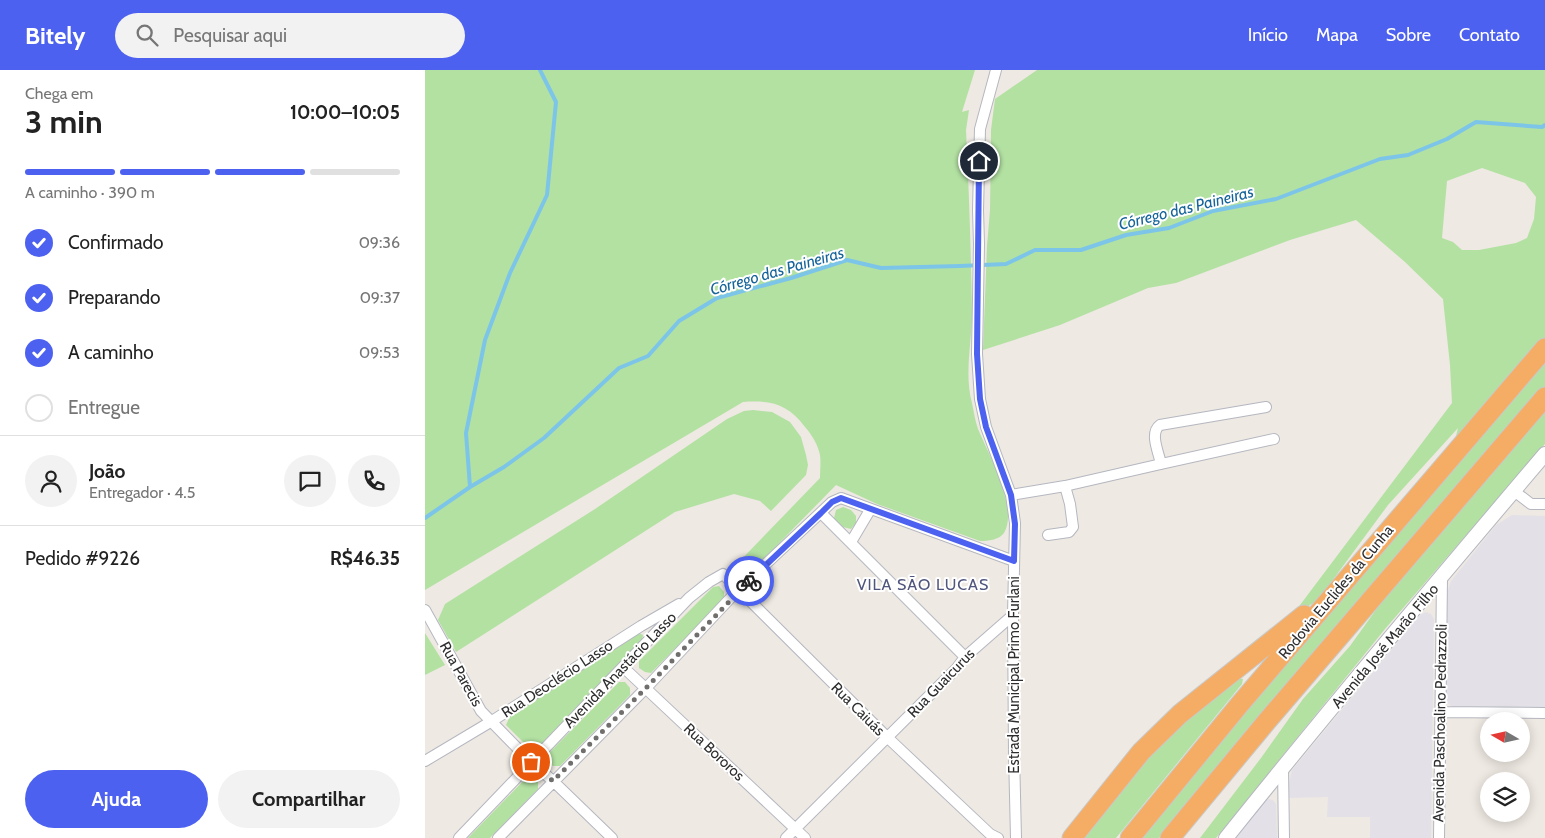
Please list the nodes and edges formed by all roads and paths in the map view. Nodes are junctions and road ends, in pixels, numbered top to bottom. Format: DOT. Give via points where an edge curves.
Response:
graph roads {
  1 [pos="996,70"];
  2 [pos="1545,348"];
  3 [pos="1545,397"];
  4 [pos="1266,407"];
  5 [pos="1274,440"];
  6 [pos="1545,454"];
  7 [pos="1161,464"];
  8 [pos="1065,486"];
  9 [pos="1514,491"];
  10 [pos="1011,495"];
  11 [pos="1545,504"];
  12 [pos="870,510"];
  13 [pos="821,513"];
  14 [pos="1048,535"];
  15 [pos="851,542"];
  16 [pos="1014,561"];
  17 [pos="723,574"];
  18 [pos="1349,577"];
  19 [pos="1442,578"];
  20 [pos="738,590"];
  21 [pos="689,598"];
  22 [pos="425,610"];
  23 [pos="1013,615"];
  24 [pos="965,657"];
  25 [pos="623,668"];
  26 [pos="646,688"];
  27 [pos="1440,712"];
  28 [pos="1545,713"];
  29 [pos="492,721"];
  30 [pos="888,738"];
  31 [pos="1247,745"];
  32 [pos="425,761"];
  33 [pos="531,762"];
  34 [pos="1283,768"];
  35 [pos="553,781"];
  36 [pos="795,828"];
  37 [pos="459,838"];
  38 [pos="498,838"];
  39 [pos="612,838"];
  40 [pos="786,838"];
  41 [pos="805,838"];
  42 [pos="998,838"];
  43 [pos="1016,838"];
  44 [pos="1072,838"];
  45 [pos="1130,838"];
  46 [pos="1170,838"];
  47 [pos="1185,838"];
  48 [pos="1226,838"];
  49 [pos="1284,838"];
  50 [pos="1439,838"];
  1 -- 10 [label="street, Estrada Municipal Primo Furlani" via="980,129 977,354 980,399 986,427"];
  2 -- 18 [label="highway, Rodovia Euclides da Cunha"];
  3 -- 31 [label="highway, Rodovia Euclides da Cunha"];
  4 -- 7 [label="street" via="1160,425 1154,433"];
  5 -- 7 [label="street"];
  6 -- 9 [label="main road, Avenida José Marão Filho"];
  7 -- 8 [label="street"];
  8 -- 10 [label="street"];
  8 -- 14 [label="street" via="1073,527 1069,532"];
  9 -- 11 [label="street" via="1531,504"];
  9 -- 19 [label="main road, Avenida José Marão Filho"];
  10 -- 16 [label="street, Estrada Municipal Primo Furlani" via="1015,524"];
  12 -- 13 [label="street, Avenida Anastácio Lasso" via="841,498"];
  12 -- 15 [label="street"];
  12 -- 16 [label="street"];
  13 -- 15 [label="street"];
  13 -- 20 [label="street, Avenida Anastácio Lasso"];
  15 -- 24 [label="street"];
  16 -- 23 [label="street, Estrada Municipal Primo Furlani"];
  17 -- 20 [label="street, Rua Caiuás"];
  17 -- 21 [label="street, Avenida Anastácio Lasso"];
  18 -- 44 [label="highway" via="1180,714 1141,752"];
  18 -- 45 [label="highway, Rodovia Euclides da Cunha"];
  19 -- 27 [label="street, Avenida Paschoalino Pedrazzoli"];
  19 -- 34 [label="main road, Avenida José Marão Filho"];
  20 -- 26 [label="street, Avenida Anastácio Lasso"];
  20 -- 30 [label="street, Rua Caiuás"];
  21 -- 25 [label="street, Avenida Anastácio Lasso"];
  21 -- 29 [label="street, Rua Deoclécio Lasso"];
  22 -- 29 [label="street, Rua Parecis" via="481,711"];
  23 -- 24 [label="street, Rua Guaicurus"];
  23 -- 43 [label="street, Estrada Municipal Primo Furlani"];
  24 -- 30 [label="street, Rua Guaicurus"];
  25 -- 26 [label="street, Rua Bororos"];
  25 -- 33 [label="street, Avenida Anastácio Lasso"];
  26 -- 35 [label="street, Avenida Anastácio Lasso"];
  26 -- 36 [label="street, Rua Bororos"];
  27 -- 28 [label="street"];
  27 -- 50 [label="street, Avenida Paschoalino Pedrazzoli"];
  29 -- 32 [label="street, Rua Deoclécio Lasso"];
  29 -- 33 [label="street, Rua Parecis"];
  30 -- 36 [label="street, Rua Guaicurus"];
  30 -- 42 [label="street, Rua Caiuás"];
  31 -- 46 [label="highway, Rodovia Euclides da Cunha"];
  31 -- 47 [label="highway"];
  33 -- 35 [label="street, Rua Parecis"];
  33 -- 37 [label="street, Avenida Anastácio Lasso"];
  34 -- 48 [label="main road, Avenida José Marão Filho"];
  34 -- 49 [label="street"];
  35 -- 38 [label="street, Avenida Anastácio Lasso"];
  35 -- 39 [label="street, Rua Parecis"];
  36 -- 40 [label="street, Rua Guaicurus"];
  36 -- 41 [label="street, Rua Bororos"];
}
